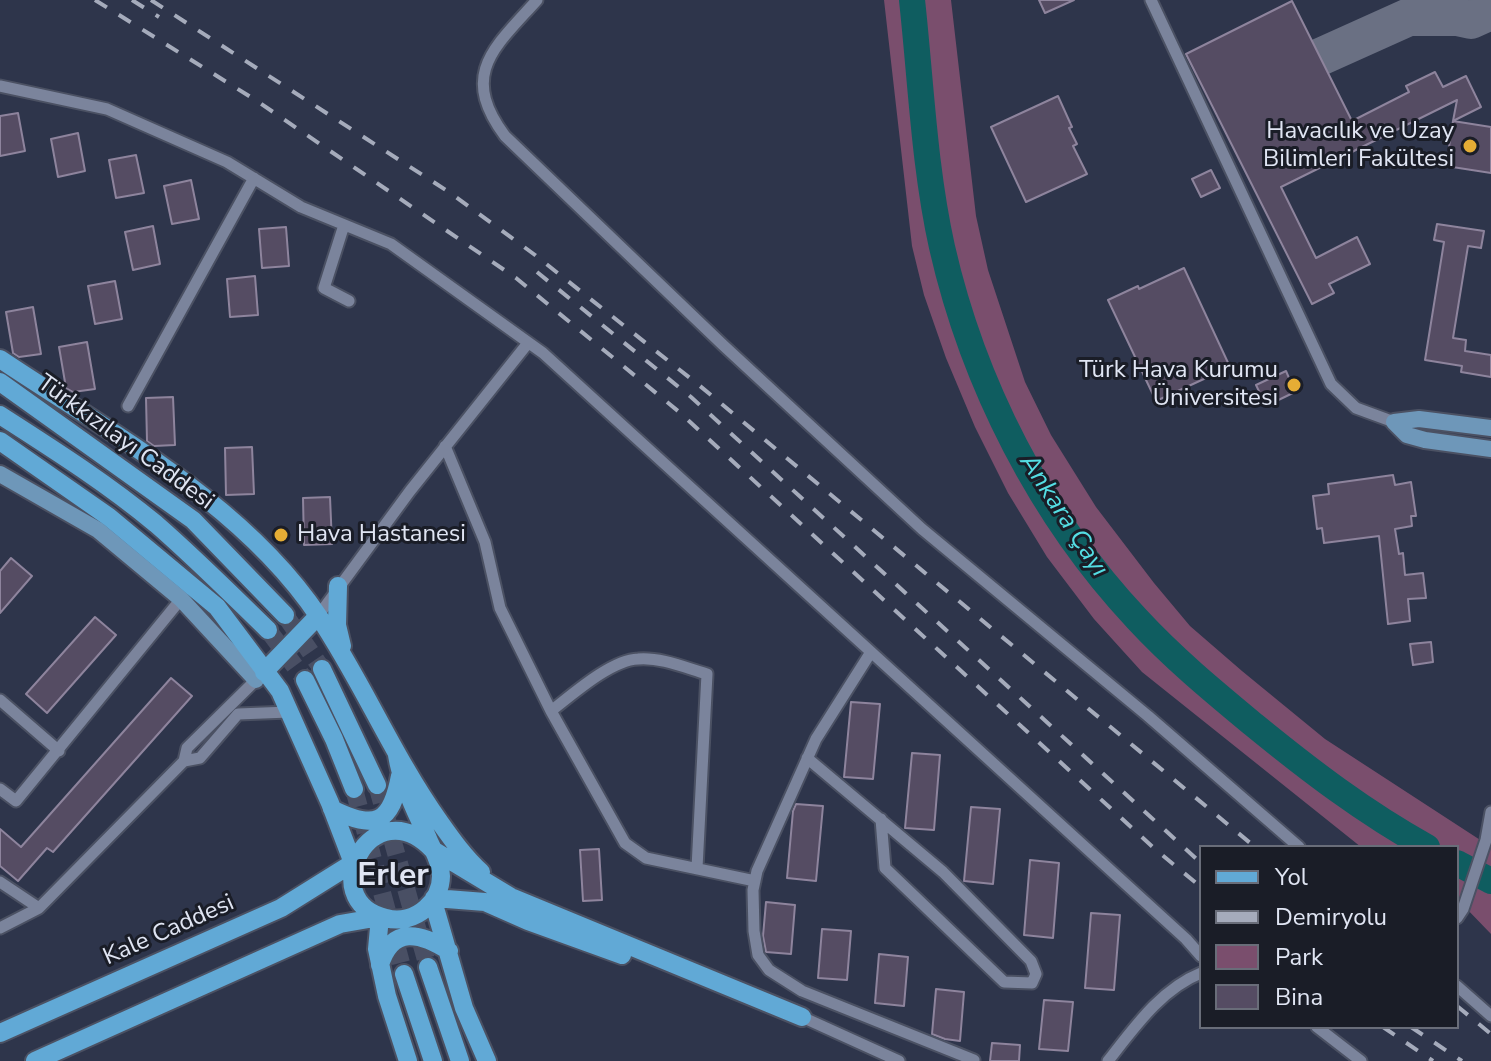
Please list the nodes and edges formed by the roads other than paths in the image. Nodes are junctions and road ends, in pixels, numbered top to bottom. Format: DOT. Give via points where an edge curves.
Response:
graph roads {
  1 [pos="537,0"];
  2 [pos="1151,0"];
  3 [pos="0,86"];
  4 [pos="254,178"];
  5 [pos="344,225"];
  6 [pos="349,301"];
  7 [pos="528,343"];
  8 [pos="0,359"];
  9 [pos="0,382"];
  10 [pos="128,406"];
  11 [pos="0,415"];
  12 [pos="1394,422"];
  13 [pos="1491,428"];
  14 [pos="0,441"];
  15 [pos="445,446"];
  16 [pos="1491,449"];
  17 [pos="0,474"];
  18 [pos="338,586"];
  19 [pos="181,599"];
  20 [pos="285,615"];
  21 [pos="318,616"];
  22 [pos="268,630"];
  23 [pos="871,652"];
  24 [pos="345,661"];
  25 [pos="322,669"];
  26 [pos="260,676"];
  27 [pos="305,680"];
  28 [pos="0,700"];
  29 [pos="551,711"];
  30 [pos="289,712"];
  31 [pos="59,751"];
  32 [pos="397,755"];
  33 [pos="807,758"];
  34 [pos="184,761"];
  35 [pos="400,776"];
  36 [pos="377,785"];
  37 [pos="0,789"];
  38 [pos="354,789"];
  39 [pos="332,809"];
  40 [pos="1491,812"];
  41 [pos="881,819"];
  42 [pos="1297,845"];
  43 [pos="433,850"];
  44 [pos="353,863"];
  45 [pos="697,868"];
  46 [pos="755,881"];
  47 [pos="0,882"];
  48 [pos="511,897"];
  49 [pos="434,899"];
  50 [pos="39,908"];
  51 [pos="1459,914"];
  52 [pos="380,917"];
  53 [pos="0,928"];
  54 [pos="447,943"];
  55 [pos="1199,954"];
  56 [pos="380,965"];
  57 [pos="428,967"];
  58 [pos="404,974"];
  59 [pos="1199,974"];
  60 [pos="1459,988"];
  61 [pos="1491,1016"];
  62 [pos="802,1017"];
  63 [pos="1320,1029"];
  64 [pos="0,1033"];
  65 [pos="974,1060"];
  66 [pos="35,1061"];
  67 [pos="408,1061"];
  68 [pos="433,1061"];
  69 [pos="460,1061"];
  70 [pos="487,1061"];
  71 [pos="899,1061"];
  72 [pos="1108,1061"];
  73 [pos="1361,1061"];
  1 -- 42 [label="street" via="496,46 485,70 482,93 505,136 922,529"];
  2 -- 12 [label="street" via="1331,384 1356,408"];
  3 -- 4 [label="street" via="107,109"];
  4 -- 5 [label="street"];
  4 -- 10 [label="street"];
  5 -- 6 [label="street" via="324,288"];
  5 -- 7 [label="street" via="391,244"];
  7 -- 15 [label="street"];
  7 -- 23 [label="street"];
  8 -- 21 [label="main road" via="234,519"];
  9 -- 20 [label="main road, Türkkızılayı Caddesi" via="193,520"];
  11 -- 22 [label="main road, Türkkızılayı Caddesi" via="154,522"];
  12 -- 13 [label="street" via="1419,419"];
  12 -- 16 [label="street" via="1407,435"];
  14 -- 26 [label="main road" via="109,517 217,607"];
  15 -- 18 [label="street"];
  15 -- 29 [label="street" via="485,542 500,608"];
  17 -- 19 [label="street" via="98,530"];
  18 -- 21 [label="street"];
  18 -- 24 [label="main road" via="337,625"];
  19 -- 26 [label="street"];
  19 -- 31 [label="street"];
  21 -- 24 [label="main road"];
  21 -- 26 [label="main road"];
  23 -- 33 [label="street"];
  23 -- 55 [label="street"];
  24 -- 32 [label="main road"];
  25 -- 36 [label="main road"];
  26 -- 30 [label="main road" via="280,691"];
  26 -- 34 [label="street" via="187,748"];
  27 -- 38 [label="main road"];
  28 -- 31 [label="street"];
  29 -- 45 [label="street" via="625,843 646,858"];
  29 -- 45 [label="street" via="600,673 637,658 707,674"];
  30 -- 34 [label="street" via="238,714 200,758"];
  30 -- 39 [label="main road"];
  31 -- 37 [label="street" via="16,801"];
  32 -- 35 [label="main road"];
  32 -- 48 [label="main road" via="451,838"];
  33 -- 41 [label="street"];
  33 -- 46 [label="street"];
  34 -- 50 [label="street"];
  35 -- 39 [label="main road" via="391,810 381,819 370,822"];
  35 -- 43 [label="main road"];
  39 -- 44 [label="main road"];
  40 -- 51 [label="street"];
  41 -- 41 [label="street" via="943,872 1031,961 1036,974 1032,983 1004,982 885,868"];
  43 -- 44 [label="main road" via="410,833 382,833 359,850"];
  43 -- 48 [label="main road"];
  43 -- 49 [label="main road" via="441,876"];
  44 -- 52 [label="main road" via="354,891"];
  44 -- 64 [label="main road, Kale Caddesi" via="281,908"];
  45 -- 46 [label="street"];
  46 -- 65 [label="street" via="754,931 758,955 769,970 802,991"];
  47 -- 50 [label="street"];
  48 -- 62 [label="main road"];
  49 -- 52 [label="main road" via="415,916"];
  49 -- 54 [label="main road"];
  49 -- 62 [label="main road" via="485,902"];
  50 -- 53 [label="street"];
  52 -- 56 [label="main road"];
  52 -- 66 [label="main road" via="340,924"];
  54 -- 56 [label="main road" via="422,936 398,939"];
  54 -- 70 [label="main road" via="464,1008"];
  56 -- 67 [label="main road"];
  57 -- 69 [label="main road"];
  58 -- 68 [label="main road"];
  59 -- 72 [label="street" via="1149,1011"];
  60 -- 61 [label="street"];
  62 -- 71 [label="street"];
  63 -- 73 [label="street"];
}
